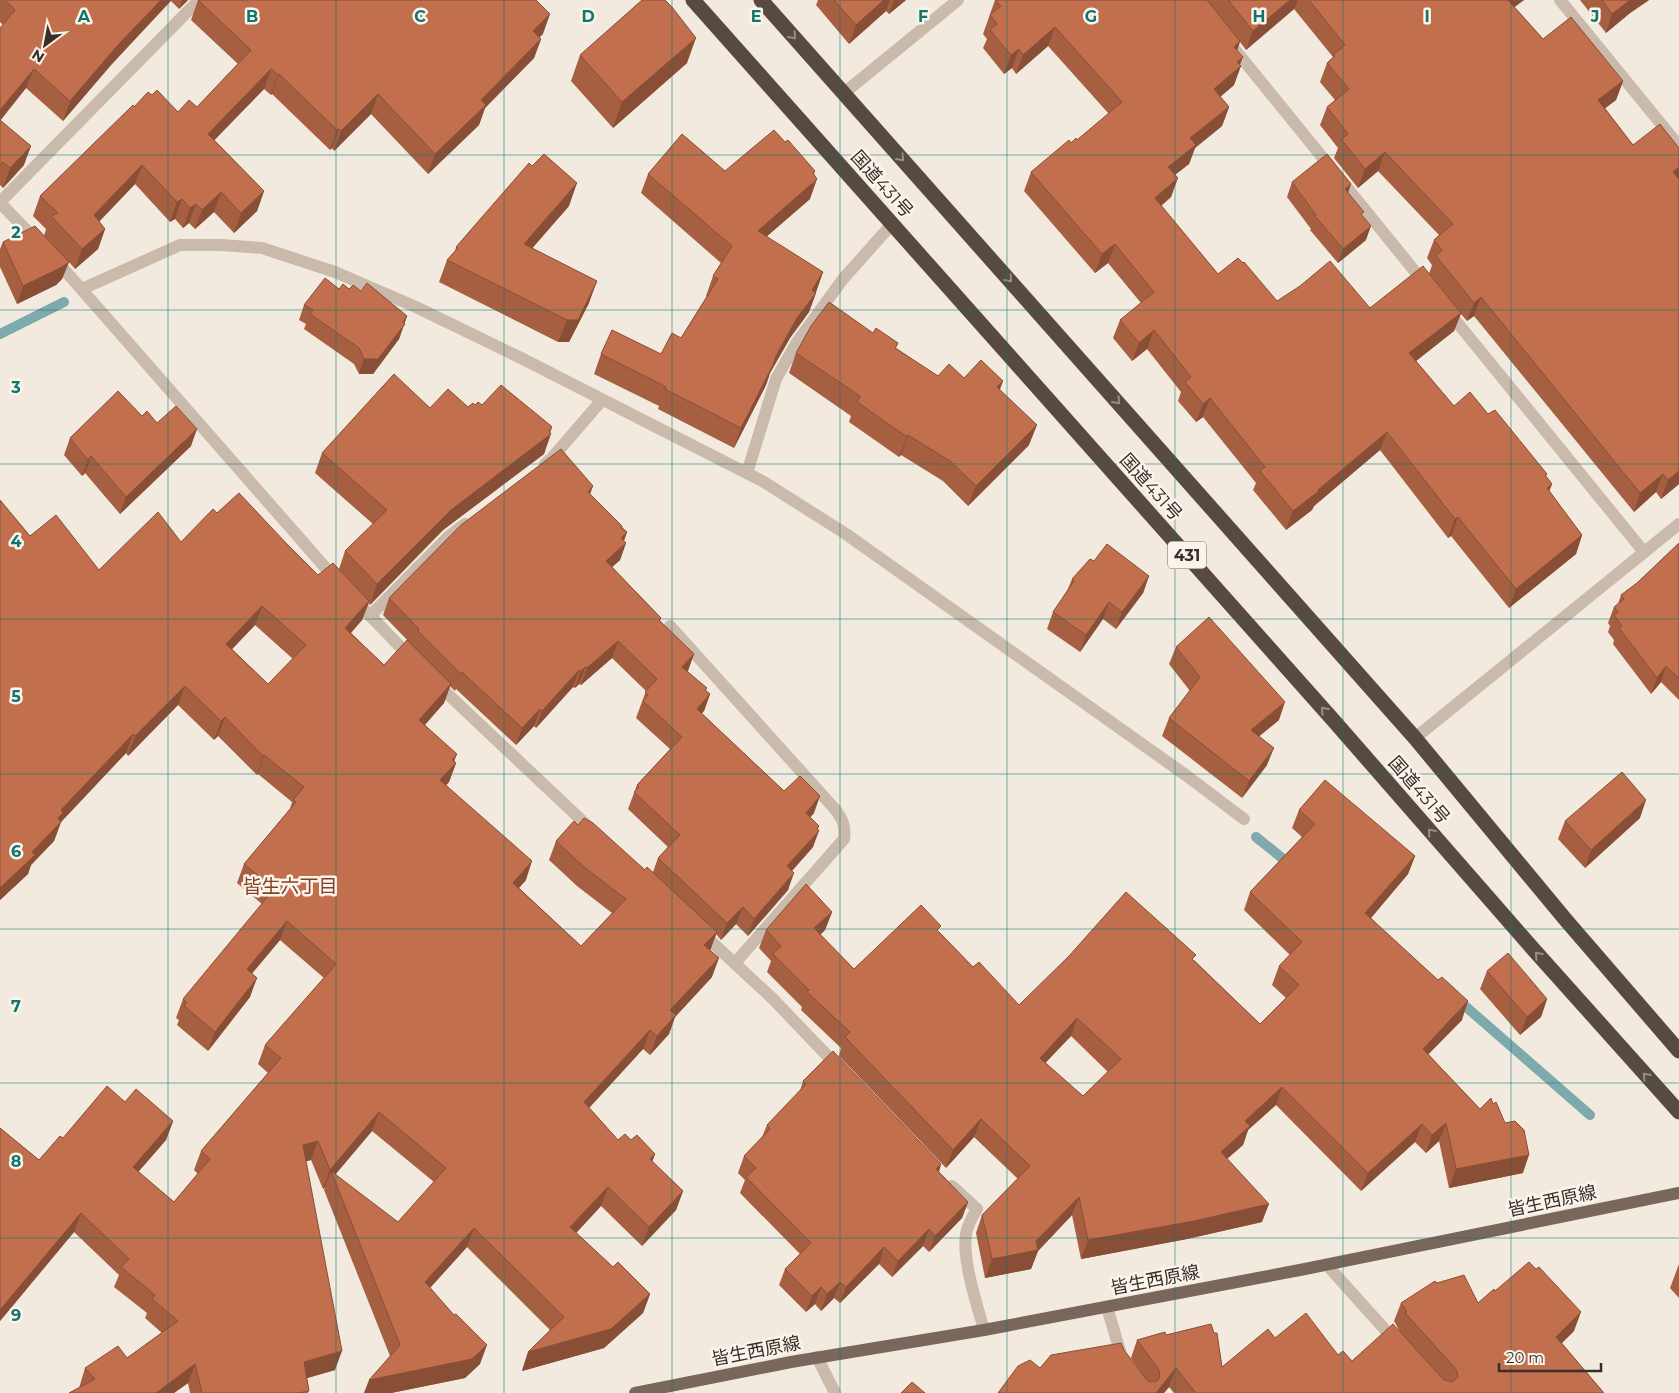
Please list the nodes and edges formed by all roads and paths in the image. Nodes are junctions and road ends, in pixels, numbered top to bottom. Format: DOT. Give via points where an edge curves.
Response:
graph roads {
  1 [pos="199,0"];
  2 [pos="693,0"];
  3 [pos="761,0"];
  4 [pos="958,0"];
  5 [pos="1560,0"];
  6 [pos="1226,38"];
  7 [pos="844,94"];
  8 [pos="1679,146"];
  9 [pos="0,202"];
  10 [pos="892,224"];
  11 [pos="82,289"];
  12 [pos="602,400"];
  13 [pos="536,470"];
  14 [pos="747,473"];
  15 [pos="473,518"];
  16 [pos="1679,524"];
  17 [pos="1644,552"];
  18 [pos="370,616"];
  19 [pos="670,626"];
  20 [pos="1415,738"];
  21 [pos="1244,819"];
  22 [pos="599,837"];
  23 [pos="692,923"];
  24 [pos="734,963"];
  25 [pos="1679,1051"];
  26 [pos="846,1075"];
  27 [pos="1679,1112"];
  28 [pos="944,1178"];
  29 [pos="1679,1193"];
  30 [pos="1327,1265"];
  31 [pos="1107,1307"];
  32 [pos="984,1330"];
  33 [pos="1404,1351"];
  34 [pos="816,1357"];
  35 [pos="1129,1371"];
  36 [pos="635,1393"];
  37 [pos="835,1393"];
  1 -- 9 [label="street"];
  2 -- 10 [label="highway, 国道431号 / 431"];
  3 -- 7 [label="highway, 国道431号, one-way"];
  4 -- 7 [label="street"];
  5 -- 8 [label="street"];
  6 -- 17 [label="street"];
  7 -- 20 [label="highway, 国道431号, one-way"];
  9 -- 11 [label="street"];
  10 -- 14 [label="street" via="843,279 793,349 776,379"];
  27 -- 10 [label="highway, 国道431号 / 431, one-way"];
  11 -- 12 [label="street" via="180,245 262,248 336,272 416,307"];
  11 -- 18 [label="street"];
  12 -- 13 [label="street" via="552,458"];
  12 -- 14 [label="street"];
  14 -- 21 [label="street" via="846,534"];
  15 -- 18 [label="street" via="449,536"];
  16 -- 17 [label="street"];
  17 -- 20 [label="street"];
  18 -- 22 [label="street"];
  19 -- 24 [label="street" via="834,808 845,830 844,838"];
  20 -- 25 [label="highway, 国道431号"];
  23 -- 24 [label="street"];
  24 -- 26 [label="street"];
  28 -- 32 [label="street" via="977,1209 969,1221 966,1252"];
  29 -- 30 [label="main road, 皆生西原線"];
  30 -- 31 [label="main road, 皆生西原線"];
  30 -- 33 [label="street"];
  31 -- 32 [label="main road, 皆生西原線"];
  31 -- 35 [label="street"];
  32 -- 34 [label="main road, 皆生西原線"];
  34 -- 36 [label="main road, 皆生西原線"];
  34 -- 37 [label="street"];
}
